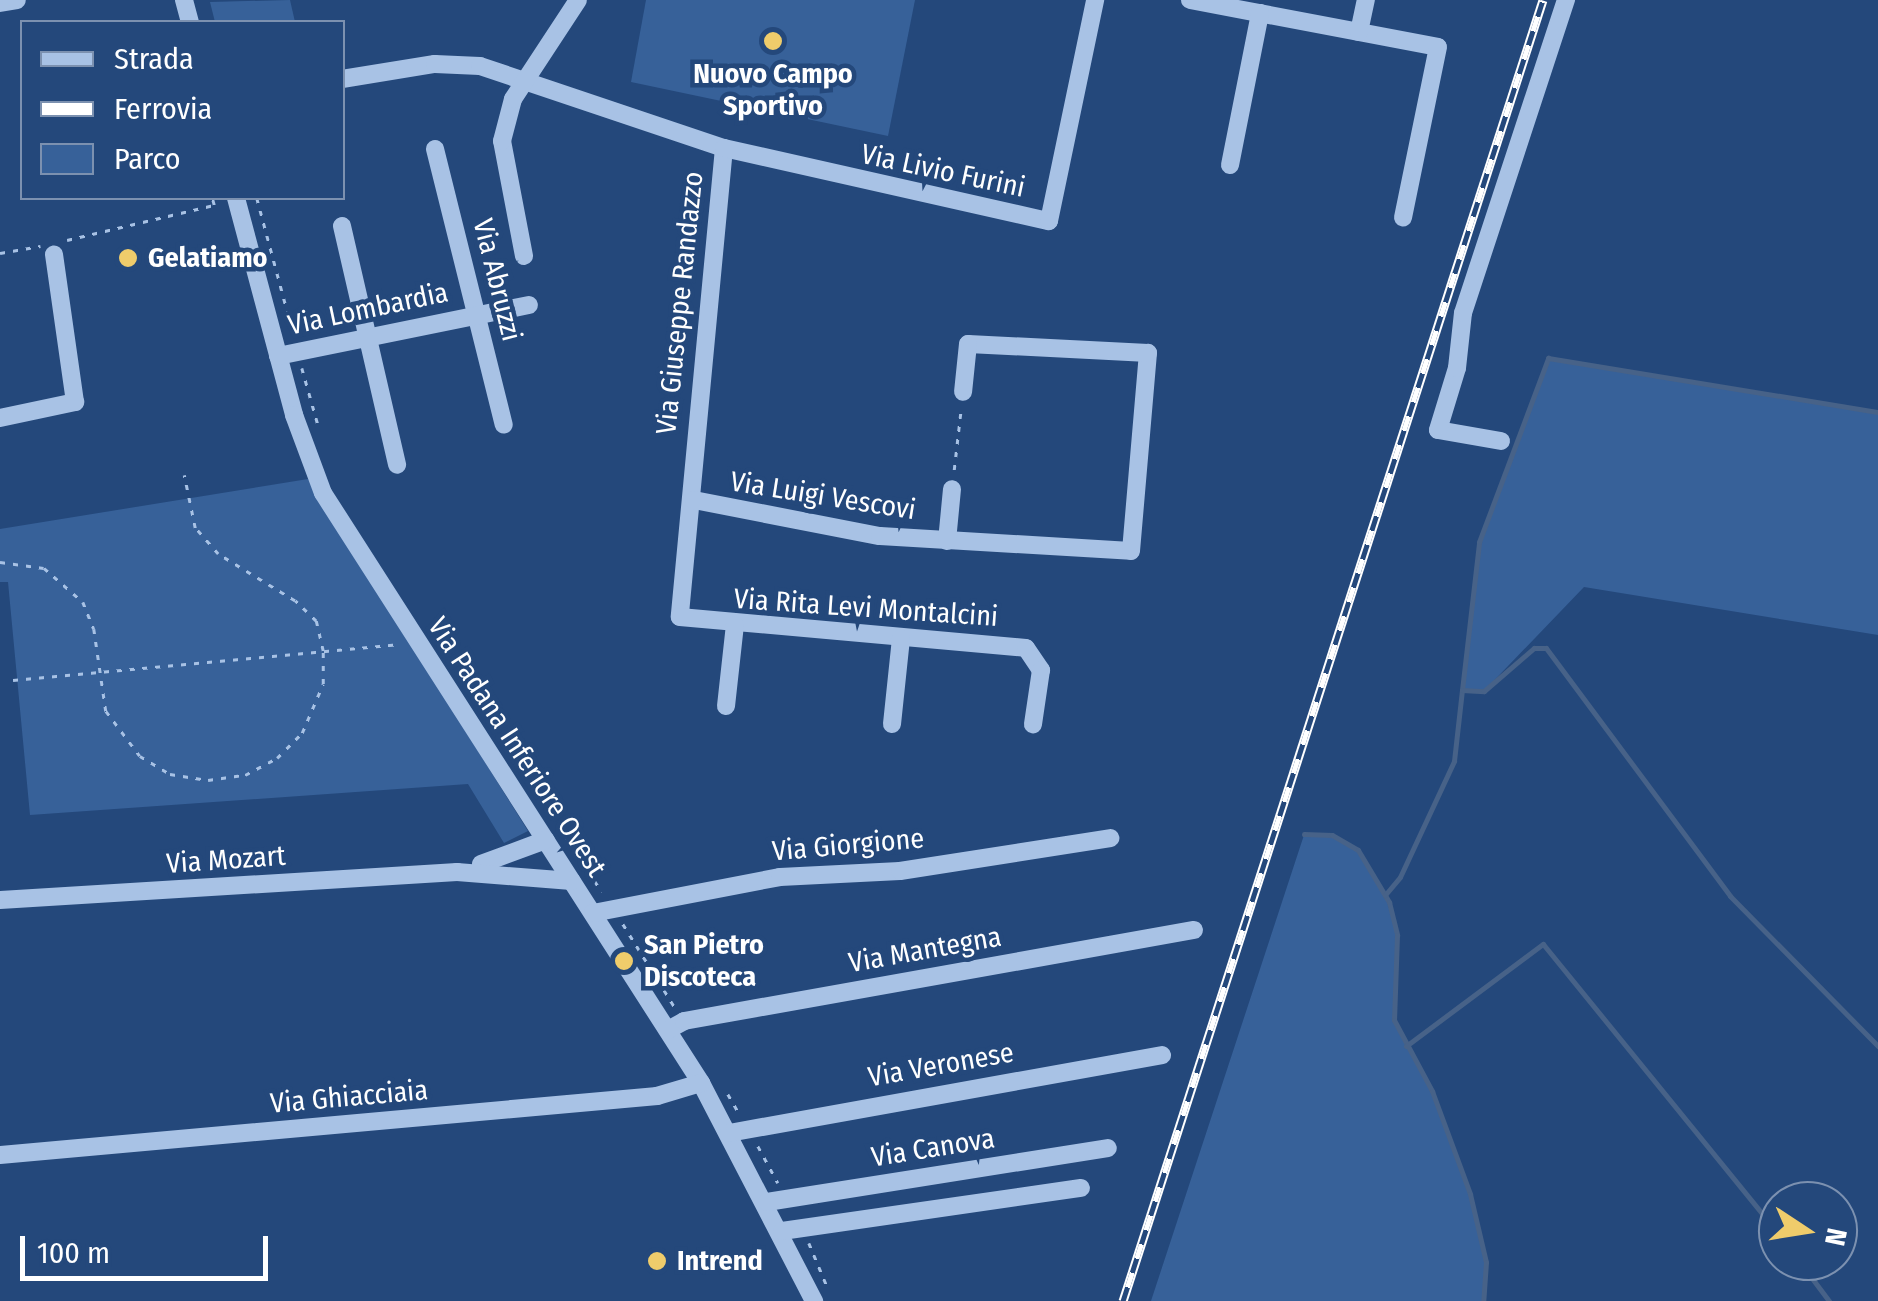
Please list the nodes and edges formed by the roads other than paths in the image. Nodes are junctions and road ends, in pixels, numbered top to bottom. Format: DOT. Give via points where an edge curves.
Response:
graph roads {
  1 [pos="18,0"];
  2 [pos="578,0"];
  3 [pos="1095,0"];
  4 [pos="1190,0"];
  5 [pos="1366,0"];
  6 [pos="1566,0"];
  7 [pos="0,4"];
  8 [pos="1260,13"];
  9 [pos="1359,32"];
  10 [pos="345,79"];
  11 [pos="524,79"];
  12 [pos="724,148"];
  13 [pos="436,149"];
  14 [pos="1230,165"];
  15 [pos="237,200"];
  16 [pos="1403,217"];
  17 [pos="342,226"];
  18 [pos="54,254"];
  19 [pos="524,256"];
  20 [pos="528,306"];
  21 [pos="478,315"];
  22 [pos="369,335"];
  23 [pos="278,356"];
  24 [pos="962,392"];
  25 [pos="0,418"];
  26 [pos="504,426"];
  27 [pos="1502,441"];
  28 [pos="396,465"];
  29 [pos="952,489"];
  30 [pos="694,500"];
  31 [pos="947,541"];
  32 [pos="680,617"];
  33 [pos="735,625"];
  34 [pos="901,638"];
  35 [pos="726,706"];
  36 [pos="892,724"];
  37 [pos="1032,724"];
  38 [pos="1110,838"];
  39 [pos="546,840"];
  40 [pos="456,872"];
  41 [pos="572,880"];
  42 [pos="0,900"];
  43 [pos="593,913"];
  44 [pos="1194,930"];
  45 [pos="676,1026"];
  46 [pos="1162,1055"];
  47 [pos="701,1084"];
  48 [pos="730,1133"];
  49 [pos="1108,1148"];
  50 [pos="0,1155"];
  51 [pos="1081,1188"];
  52 [pos="767,1202"];
  53 [pos="791,1230"];
  54 [pos="822,1298"];
  1 -- 7 [label="street"];
  2 -- 11 [label="street"];
  3 -- 12 [label="street, Via Livio Furini" via="1049,221 780,166"];
  4 -- 8 [label="street"];
  5 -- 9 [label="street"];
  6 -- 27 [label="street" via="1463,314 1457,368 1438,430"];
  8 -- 9 [label="street"];
  8 -- 14 [label="street"];
  9 -- 16 [label="street" via="1438,47"];
  10 -- 11 [label="street, Via Giuseppe Randazzo" via="459,63"];
  11 -- 12 [label="street, Via Giuseppe Randazzo"];
  11 -- 19 [label="street" via="502,140"];
  12 -- 30 [label="street, Via Giuseppe Randazzo" via="690,483"];
  13 -- 21 [label="street, Via Abruzzi"];
  15 -- 23 [label="street, Via Padana Inferiore Ovest"];
  17 -- 22 [label="street"];
  18 -- 25 [label="street" via="75,402"];
  20 -- 21 [label="street, Via Lombardia"];
  21 -- 22 [label="street, Via Lombardia"];
  21 -- 26 [label="street, Via Abruzzi"];
  22 -- 23 [label="street, Via Lombardia"];
  22 -- 28 [label="street"];
  23 -- 39 [label="street, Via Padana Inferiore Ovest" via="322,494"];
  24 -- 31 [label="street, Via Luigi Vescovi" via="968,344 1148,354 1131,551"];
  29 -- 31 [label="street, Via Luigi Vescovi"];
  30 -- 31 [label="street, Via Luigi Vescovi" via="880,536"];
  30 -- 32 [label="street, Via Giuseppe Randazzo" via="686,516"];
  32 -- 33 [label="street, Via Rita Levi Montalcini"];
  33 -- 34 [label="street, Via Rita Levi Montalcini"];
  33 -- 35 [label="street"];
  34 -- 36 [label="street"];
  34 -- 37 [label="street, Via Rita Levi Montalcini" via="1032,652 1041,670"];
  38 -- 43 [label="street, Via Giorgione" via="900,871 780,877"];
  39 -- 40 [label="street, Via Mozart"];
  39 -- 41 [label="street, Via Padana Inferiore Ovest"];
  40 -- 41 [label="street, Via Mozart"];
  40 -- 42 [label="street, Via Mozart"];
  41 -- 43 [label="street, Via Padana Inferiore Ovest"];
  43 -- 45 [label="street, Via Padana Inferiore Ovest"];
  44 -- 45 [label="street, Via Mantegna"];
  45 -- 47 [label="street, Via Padana Inferiore Ovest"];
  46 -- 48 [label="street, Via Veronese"];
  47 -- 48 [label="street, Via Padana Inferiore Ovest"];
  47 -- 50 [label="street, Via Ghiacciaia" via="657,1096"];
  48 -- 52 [label="street, Via Padana Inferiore Ovest"];
  49 -- 52 [label="street, Via Canova"];
  51 -- 53 [label="street"];
  52 -- 53 [label="street, Via Padana Inferiore Ovest"];
  53 -- 54 [label="street, Via Padana Inferiore Ovest"];
}
